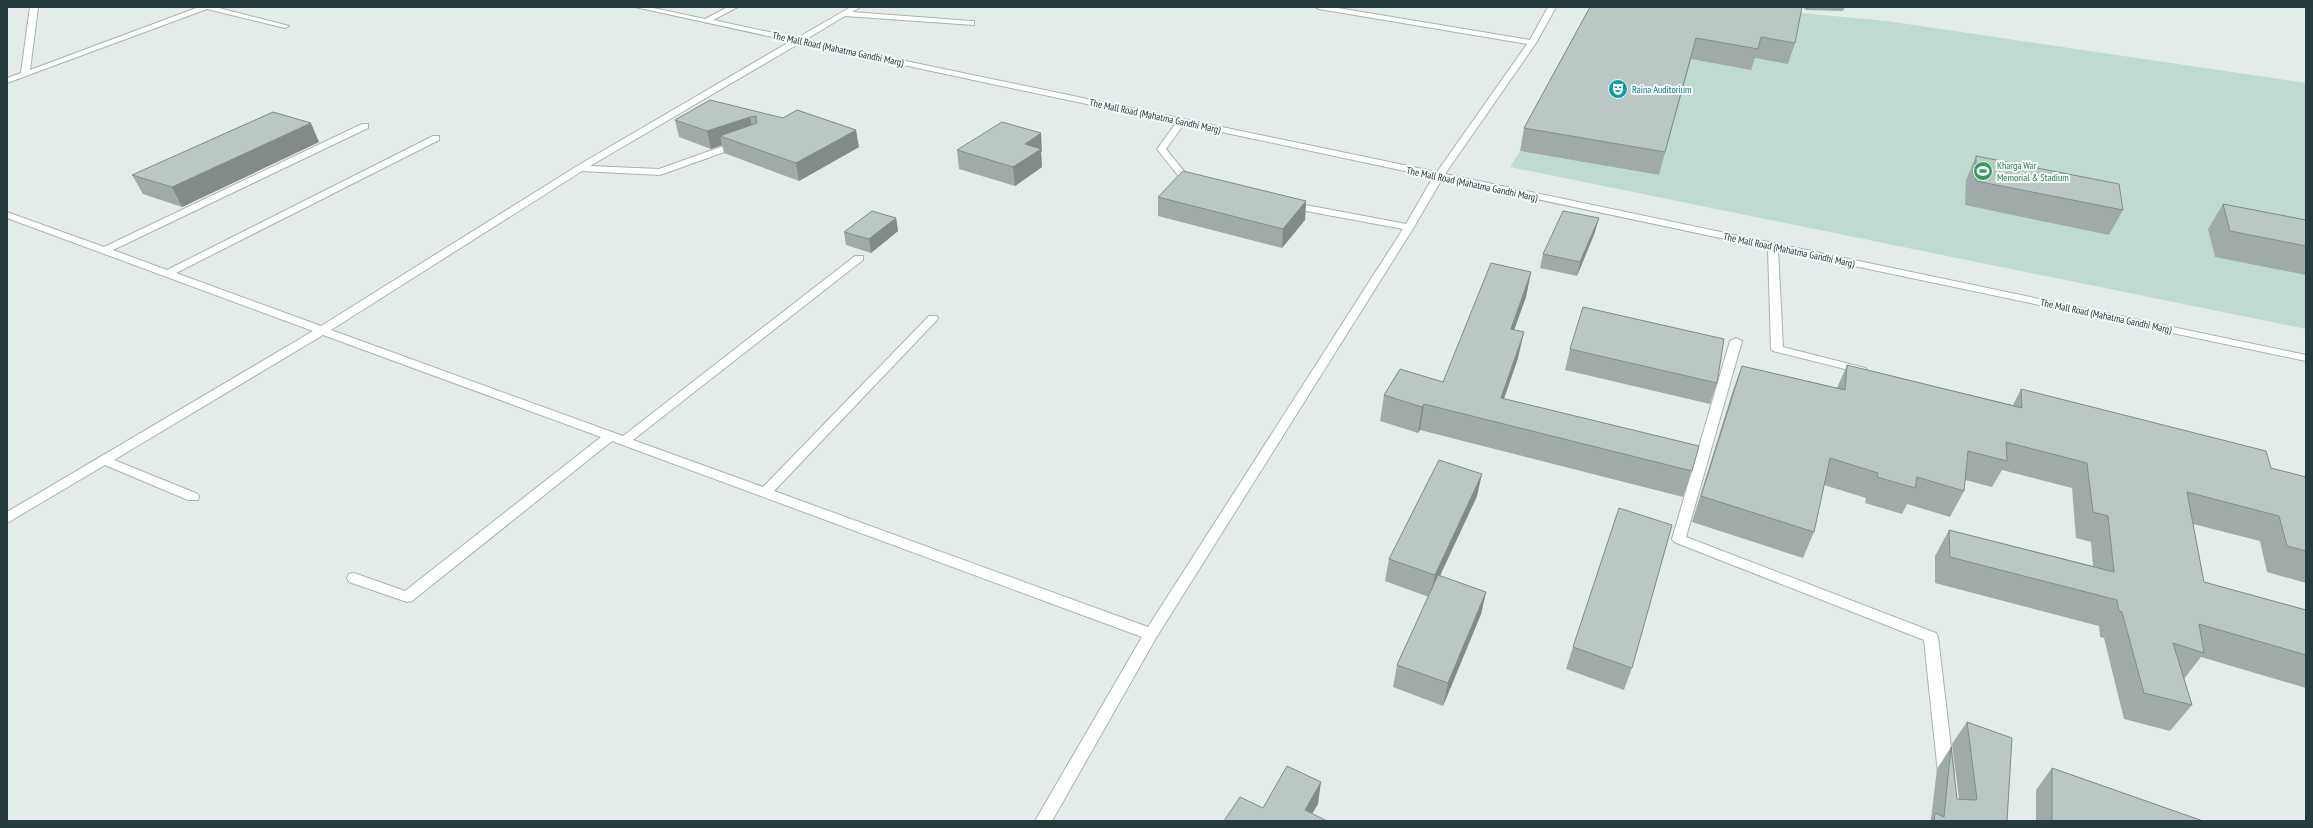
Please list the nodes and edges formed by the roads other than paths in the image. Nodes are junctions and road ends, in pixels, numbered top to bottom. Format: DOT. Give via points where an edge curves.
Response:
graph roads {
  1 [pos="34,7"];
  2 [pos="206,7"];
  3 [pos="639,7"];
  4 [pos="734,7"];
  5 [pos="856,7"];
  6 [pos="1319,7"];
  7 [pos="1552,7"];
  8 [pos="844,14"];
  9 [pos="706,21"];
  10 [pos="971,23"];
  11 [pos="285,26"];
  12 [pos="799,41"];
  13 [pos="1532,43"];
  14 [pos="25,74"];
  15 [pos="7,81"];
  16 [pos="1182,121"];
  17 [pos="365,126"];
  18 [pos="436,138"];
  19 [pos="750,139"];
  20 [pos="580,168"];
  21 [pos="1438,177"];
  22 [pos="1203,188"];
  23 [pos="1279,202"];
  24 [pos="7,216"];
  25 [pos="1409,227"];
  26 [pos="1773,247"];
  27 [pos="104,251"];
  28 [pos="859,258"];
  29 [pos="167,274"];
  30 [pos="932,318"];
  31 [pos="321,330"];
  32 [pos="1736,341"];
  33 [pos="2306,358"];
  34 [pos="1869,372"];
  35 [pos="610,436"];
  36 [pos="624,441"];
  37 [pos="104,460"];
  38 [pos="765,492"];
  39 [pos="193,497"];
  40 [pos="7,518"];
  41 [pos="354,578"];
  42 [pos="1151,634"];
  43 [pos="1948,790"];
  44 [pos="1044,821"];
  1 -- 14 [label="street"];
  2 -- 11 [label="street"];
  2 -- 14 [label="street"];
  3 -- 9 [label="street, The Mall Road (Mahatma Gandhi Marg)"];
  4 -- 9 [label="street"];
  5 -- 8 [label="street"];
  6 -- 13 [label="street"];
  7 -- 13 [label="street"];
  8 -- 10 [label="street"];
  8 -- 12 [label="street"];
  9 -- 12 [label="street, The Mall Road (Mahatma Gandhi Marg)"];
  12 -- 16 [label="street, The Mall Road (Mahatma Gandhi Marg)"];
  12 -- 20 [label="street"];
  13 -- 21 [label="street"];
  14 -- 15 [label="street"];
  16 -- 21 [label="street, The Mall Road (Mahatma Gandhi Marg)"];
  16 -- 22 [label="street" via="1161,149 1188,185"];
  17 -- 27 [label="street"];
  18 -- 29 [label="street"];
  19 -- 20 [label="street" via="660,172"];
  20 -- 31 [label="street"];
  21 -- 25 [label="street"];
  21 -- 26 [label="street, The Mall Road (Mahatma Gandhi Marg)"];
  23 -- 25 [label="street"];
  24 -- 27 [label="street"];
  25 -- 42 [label="street"];
  26 -- 33 [label="street, The Mall Road (Mahatma Gandhi Marg)"];
  26 -- 34 [label="street" via="1777,348"];
  27 -- 29 [label="street"];
  28 -- 36 [label="street"];
  29 -- 31 [label="street"];
  30 -- 38 [label="street"];
  31 -- 35 [label="street"];
  31 -- 37 [label="street"];
  32 -- 43 [label="street" via="1679,539 1931,637"];
  35 -- 36 [label="street"];
  35 -- 41 [label="street" via="407,598"];
  36 -- 38 [label="street"];
  37 -- 39 [label="street"];
  37 -- 40 [label="street"];
  38 -- 42 [label="street"];
  42 -- 44 [label="street"];
}
